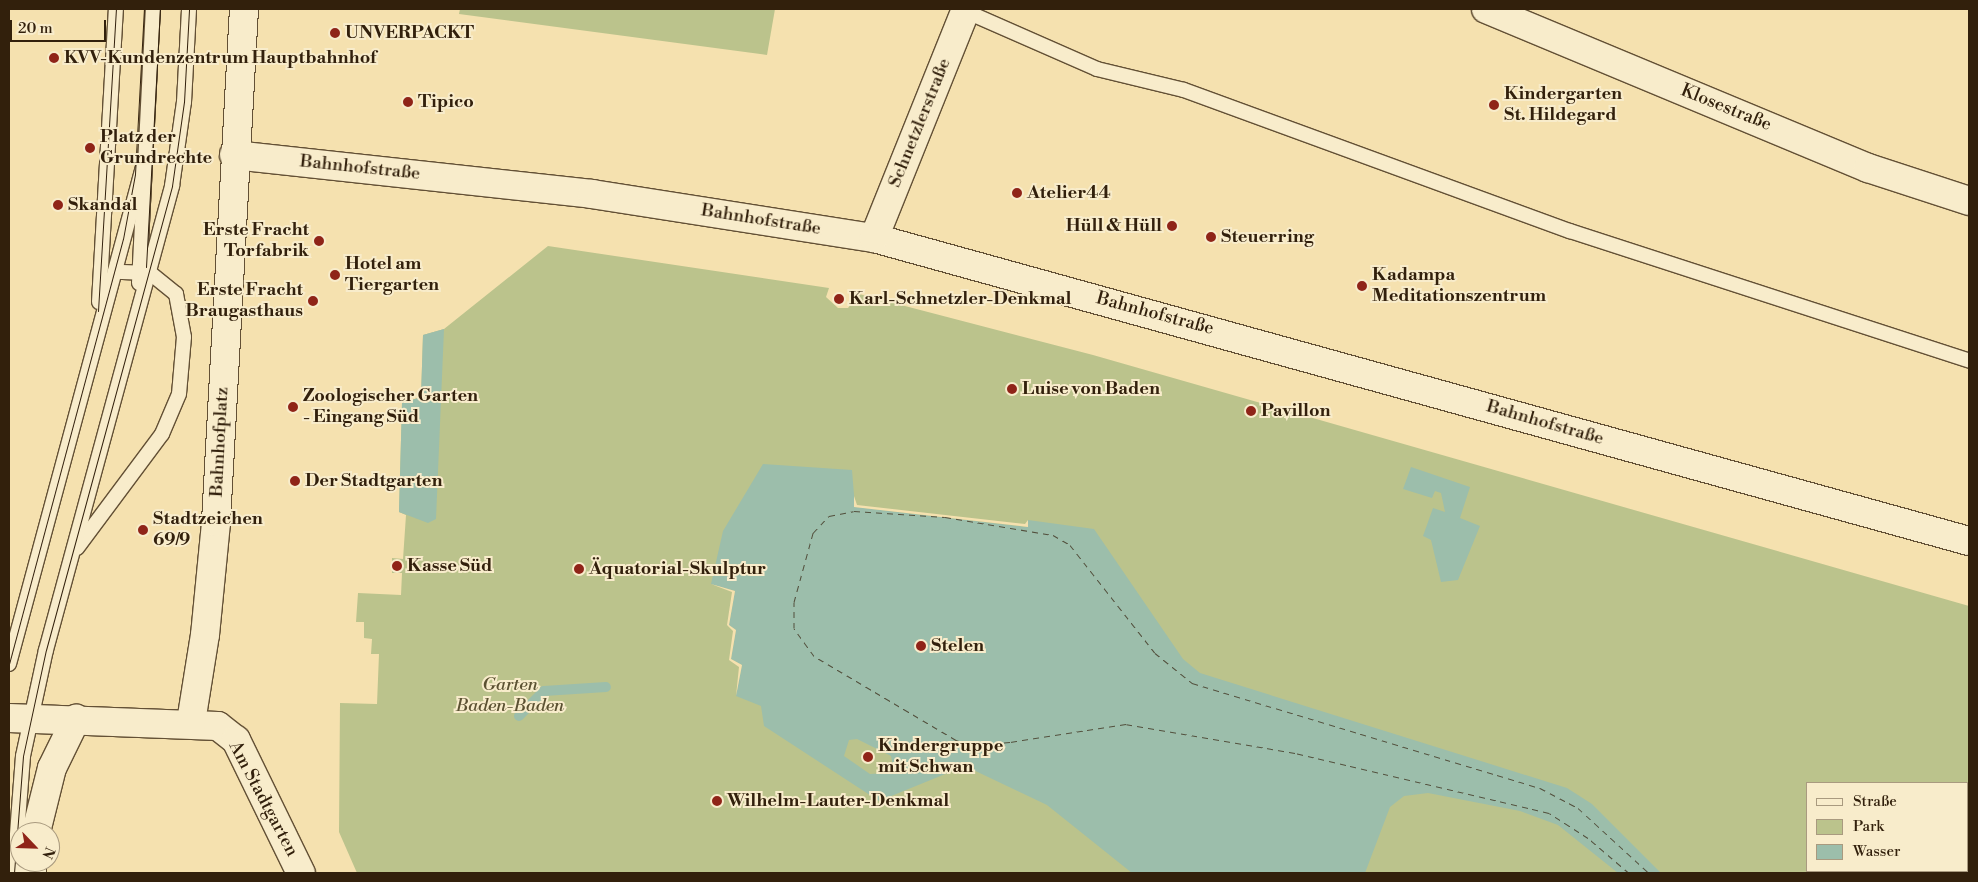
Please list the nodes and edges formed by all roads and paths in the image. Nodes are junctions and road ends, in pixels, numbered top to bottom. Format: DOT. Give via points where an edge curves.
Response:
graph roads {
  1 [pos="116,9"];
  2 [pos="153,9"];
  3 [pos="189,9"];
  4 [pos="244,9"];
  5 [pos="1486,9"];
  6 [pos="966,10"];
  7 [pos="147,152"];
  8 [pos="234,156"];
  9 [pos="1969,201"];
  10 [pos="874,238"];
  11 [pos="115,272"];
  12 [pos="145,273"];
  13 [pos="1969,361"];
  14 [pos="79,397"];
  15 [pos="1969,541"];
  16 [pos="73,552"];
  17 [pos="9,664"];
  18 [pos="20,718"];
  19 [pos="76,720"];
  20 [pos="191,722"];
  21 [pos="38,822"];
  22 [pos="14,873"];
  23 [pos="301,873"];
  1 -- 14 [label="lane" via="105,257"];
  2 -- 7 [label="lane"];
  3 -- 12 [label="lane" via="181,132"];
  4 -- 8 [label="street, Bahnhofplatz"];
  5 -- 9 [label="street, Klosestraße" via="1868,168"];
  6 -- 10 [label="street, Schnetzlerstraße"];
  6 -- 13 [label="lane" via="1097,69 1184,90 1570,231"];
  7 -- 11 [label="lane"];
  7 -- 12 [label="lane"];
  8 -- 10 [label="street, Bahnhofstraße" via="592,194"];
  8 -- 20 [label="street, Bahnhofplatz" via="216,522 206,635"];
  10 -- 15 [label="street, Bahnhofstraße"];
  11 -- 12 [label="lane"];
  11 -- 14 [label="lane"];
  12 -- 16 [label="lane" via="132,339"];
  12 -- 16 [label="lane" via="176,294 184,337 179,394 162,434"];
  14 -- 17 [label="lane"];
  16 -- 18 [label="lane"];
  18 -- 19 [label="street"];
  18 -- 22 [label="lane"];
  19 -- 20 [label="street"];
  19 -- 21 [label="street" via="52,768"];
  20 -- 23 [label="street, Am Stadtgarten" via="218,726 236,740"];
}
